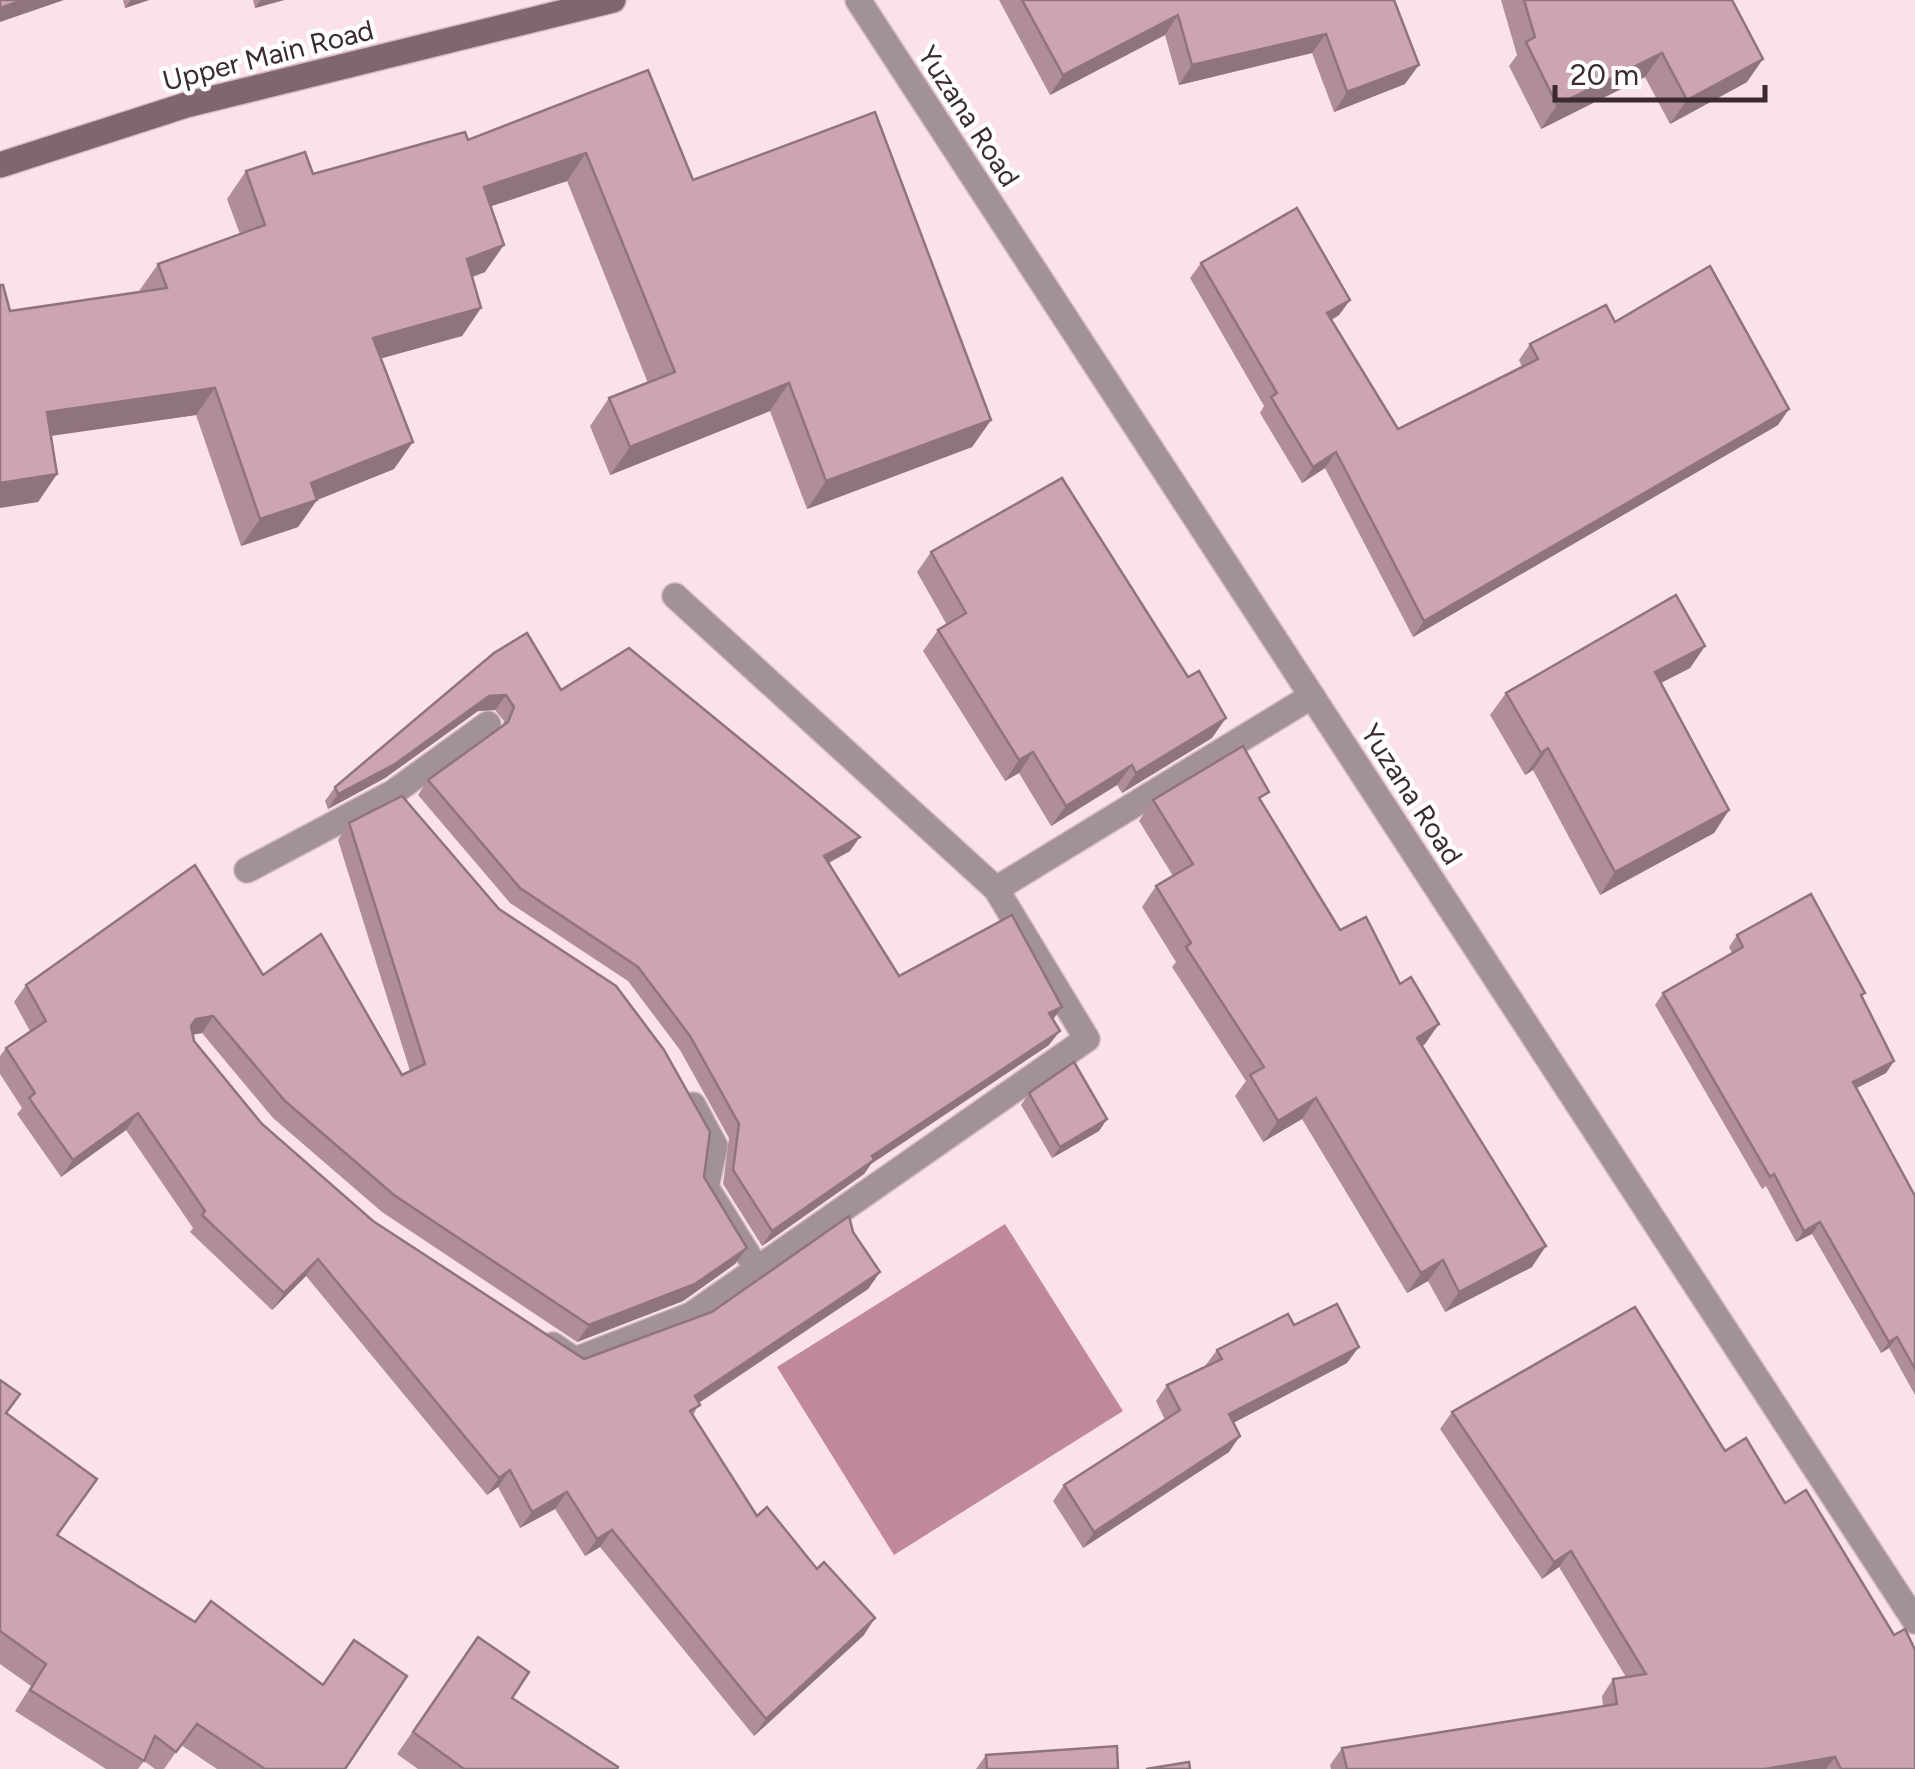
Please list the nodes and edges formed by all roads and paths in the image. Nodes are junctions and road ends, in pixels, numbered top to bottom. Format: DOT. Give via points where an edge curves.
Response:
graph roads {
  1 [pos="613,0"];
  2 [pos="858,0"];
  3 [pos="0,165"];
  4 [pos="675,596"];
  5 [pos="1312,696"];
  6 [pos="488,724"];
  7 [pos="246,870"];
  8 [pos="996,890"];
  9 [pos="682,1087"];
  10 [pos="757,1269"];
  11 [pos="528,1328"];
  12 [pos="1915,1621"];
  1 -- 3 [label="main road, Upper Main Road" via="186,105"];
  2 -- 5 [label="street, Yuzana Road"];
  4 -- 8 [label="street"];
  5 -- 8 [label="street"];
  5 -- 12 [label="street, Yuzana Road"];
  6 -- 7 [label="street" via="400,799"];
  8 -- 10 [label="street" via="1088,1039"];
  9 -- 10 [label="street" via="715,1146 706,1187"];
  10 -- 11 [label="street" via="691,1315 575,1360"];
}
